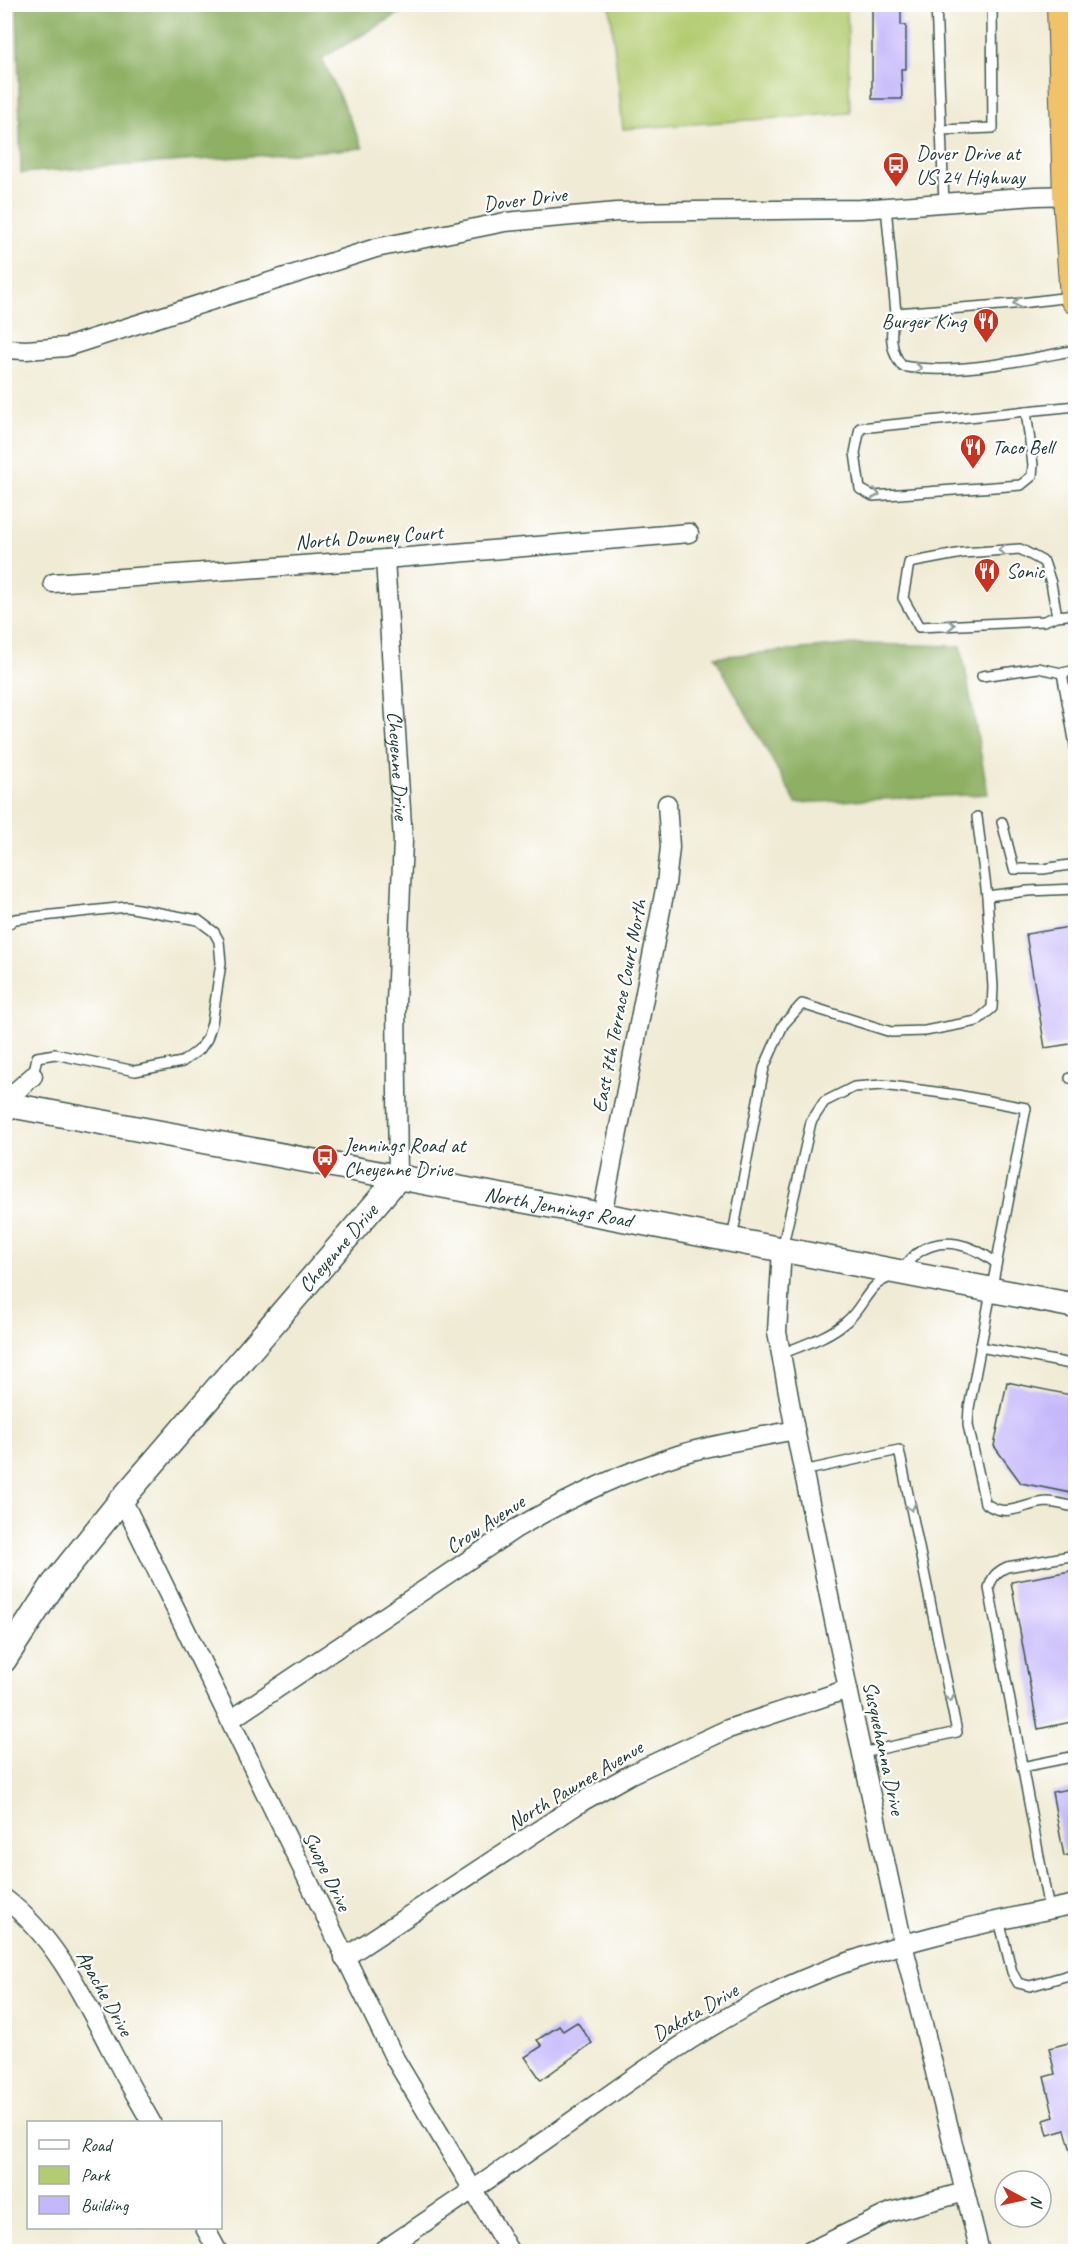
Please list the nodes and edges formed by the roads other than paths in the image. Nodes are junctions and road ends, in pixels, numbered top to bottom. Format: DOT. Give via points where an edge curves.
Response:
graph roads {
  1 [pos="936,4"];
  2 [pos="992,4"];
  3 [pos="1063,4"];
  4 [pos="940,130"];
  5 [pos="1072,196"];
  6 [pos="944,203"];
  7 [pos="886,207"];
  8 [pos="1075,297"];
  9 [pos="896,313"];
  10 [pos="4,349"];
  11 [pos="1076,350"];
  12 [pos="1076,406"];
  13 [pos="1026,411"];
  14 [pos="689,533"];
  15 [pos="385,559"];
  16 [pos="53,583"];
  17 [pos="1076,614"];
  18 [pos="1057,615"];
  19 [pos="1076,670"];
  20 [pos="1062,673"];
  21 [pos="982,676"];
  22 [pos="1076,751"];
  23 [pos="667,804"];
  24 [pos="977,817"];
  25 [pos="1002,822"];
  26 [pos="1076,864"];
  27 [pos="1076,890"];
  28 [pos="987,896"];
  29 [pos="4,927"];
  30 [pos="33,1076"];
  31 [pos="4,1103"];
  32 [pos="398,1178"];
  33 [pos="602,1215"];
  34 [pos="732,1239"];
  35 [pos="782,1249"];
  36 [pos="996,1263"];
  37 [pos="899,1272"];
  38 [pos="991,1290"];
  39 [pos="1076,1306"];
  40 [pos="981,1347"];
  41 [pos="781,1354"];
  42 [pos="1076,1365"];
  43 [pos="795,1430"];
  44 [pos="803,1471"];
  45 [pos="122,1499"];
  46 [pos="1076,1507"];
  47 [pos="1076,1554"];
  48 [pos="4,1660"];
  49 [pos="848,1689"];
  50 [pos="230,1720"];
  51 [pos="862,1753"];
  52 [pos="1076,1756"];
  53 [pos="1022,1767"];
  54 [pos="4,1898"];
  55 [pos="1076,1904"];
  56 [pos="1048,1910"];
  57 [pos="999,1920"];
  58 [pos="903,1944"];
  59 [pos="344,1958"];
  60 [pos="1076,1973"];
  61 [pos="150,2121"];
  62 [pos="473,2191"];
  63 [pos="965,2192"];
  64 [pos="206,2229"];
  65 [pos="218,2252"];
  66 [pos="381,2252"];
  67 [pos="510,2252"];
  68 [pos="808,2252"];
  69 [pos="980,2252"];
  1 -- 4 [label="lane"];
  2 -- 4 [label="lane" via="993,128"];
  3 -- 5 [label="highway"];
  4 -- 6 [label="lane"];
  5 -- 6 [label="street, Dover Drive"];
  5 -- 8 [label="highway"];
  6 -- 7 [label="street, Dover Drive"];
  7 -- 9 [label="lane"];
  7 -- 10 [label="street, Dover Drive" via="617,212 505,222 376,248 66,347"];
  8 -- 9 [label="lane, one-way"];
  9 -- 11 [label="lane, one-way" via="891,326 894,356 902,366 978,367"];
  12 -- 13 [label="lane"];
  13 -- 13 [label="lane, one-way" via="860,428 855,453 860,489 873,496 1021,485 1032,476 1033,465"];
  14 -- 15 [label="street, North Downey Court"];
  15 -- 16 [label="street, North Downey Court"];
  15 -- 32 [label="street, Cheyenne Drive" via="403,841 396,1002"];
  17 -- 18 [label="lane"];
  18 -- 18 [label="lane, one-way" via="1044,562 1020,549 962,553 909,563 903,598 919,627 1044,621"];
  19 -- 20 [label="lane"];
  20 -- 21 [label="lane" via="1038,669"];
  20 -- 22 [label="lane"];
  23 -- 33 [label="street, East 7th Terrace Court North" via="670,847 666,884"];
  24 -- 28 [label="lane"];
  25 -- 26 [label="lane" via="1014,869"];
  27 -- 28 [label="lane"];
  28 -- 34 [label="lane" via="992,1008 977,1021 925,1031 891,1032 802,1004 783,1025 765,1068"];
  29 -- 30 [label="lane" via="15,919 127,907 198,920 219,941 221,963 212,1023 200,1050 182,1062 135,1071 55,1054 37,1057"];
  30 -- 31 [label="street"];
  31 -- 32 [label="street, North Jennings Road"];
  32 -- 33 [label="street, North Jennings Road"];
  32 -- 45 [label="street, Cheyenne Drive"];
  33 -- 34 [label="street, North Jennings Road"];
  34 -- 35 [label="street, North Jennings Road"];
  35 -- 36 [label="lane" via="811,1122 824,1102 854,1087 883,1085 1026,1108"];
  35 -- 37 [label="street, North Jennings Road"];
  35 -- 41 [label="street, Susquehanna Drive" via="777,1332"];
  36 -- 37 [label="lane" via="959,1243 937,1245 917,1253"];
  36 -- 38 [label="lane"];
  37 -- 38 [label="street, North Jennings Road"];
  37 -- 41 [label="lane" via="876,1285 847,1322"];
  38 -- 39 [label="street, North Jennings Road"];
  38 -- 40 [label="lane"];
  40 -- 42 [label="lane"];
  40 -- 46 [label="lane" via="968,1425 985,1503 1006,1512 1048,1502"];
  41 -- 43 [label="street, Susquehanna Drive"];
  43 -- 44 [label="street, Susquehanna Drive"];
  43 -- 50 [label="street, Crow Avenue" via="680,1454 561,1503 515,1529"];
  44 -- 49 [label="street, Susquehanna Drive"];
  44 -- 51 [label="lane, one-way" via="899,1450 957,1732"];
  45 -- 48 [label="street, Cheyenne Drive" via="53,1585"];
  45 -- 50 [label="street, Swope Drive"];
  47 -- 53 [label="lane" via="999,1570 988,1588"];
  49 -- 51 [label="street, Susquehanna Drive"];
  49 -- 59 [label="street, North Pawnee Avenue" via="728,1729 631,1774 583,1801"];
  50 -- 59 [label="street, Swope Drive"];
  51 -- 58 [label="street, Susquehanna Drive"];
  52 -- 53 [label="lane"];
  53 -- 56 [label="lane"];
  54 -- 61 [label="street, Apache Drive" via="58,1956 84,1996"];
  55 -- 56 [label="street, Dakota Drive"];
  56 -- 57 [label="street, Dakota Drive"];
  57 -- 58 [label="street, Dakota Drive"];
  57 -- 60 [label="lane" via="1018,1983 1030,1986"];
  58 -- 62 [label="street, Dakota Drive" via="804,1979 720,2021 659,2059"];
  58 -- 63 [label="street, Susquehanna Drive"];
  59 -- 62 [label="street, Swope Drive" via="394,2059"];
  62 -- 66 [label="street, Dakota Drive"];
  62 -- 67 [label="street, Swope Drive"];
  63 -- 68 [label="street" via="891,2212"];
  63 -- 69 [label="street, Susquehanna Drive"];
  64 -- 65 [label="street"];
}
